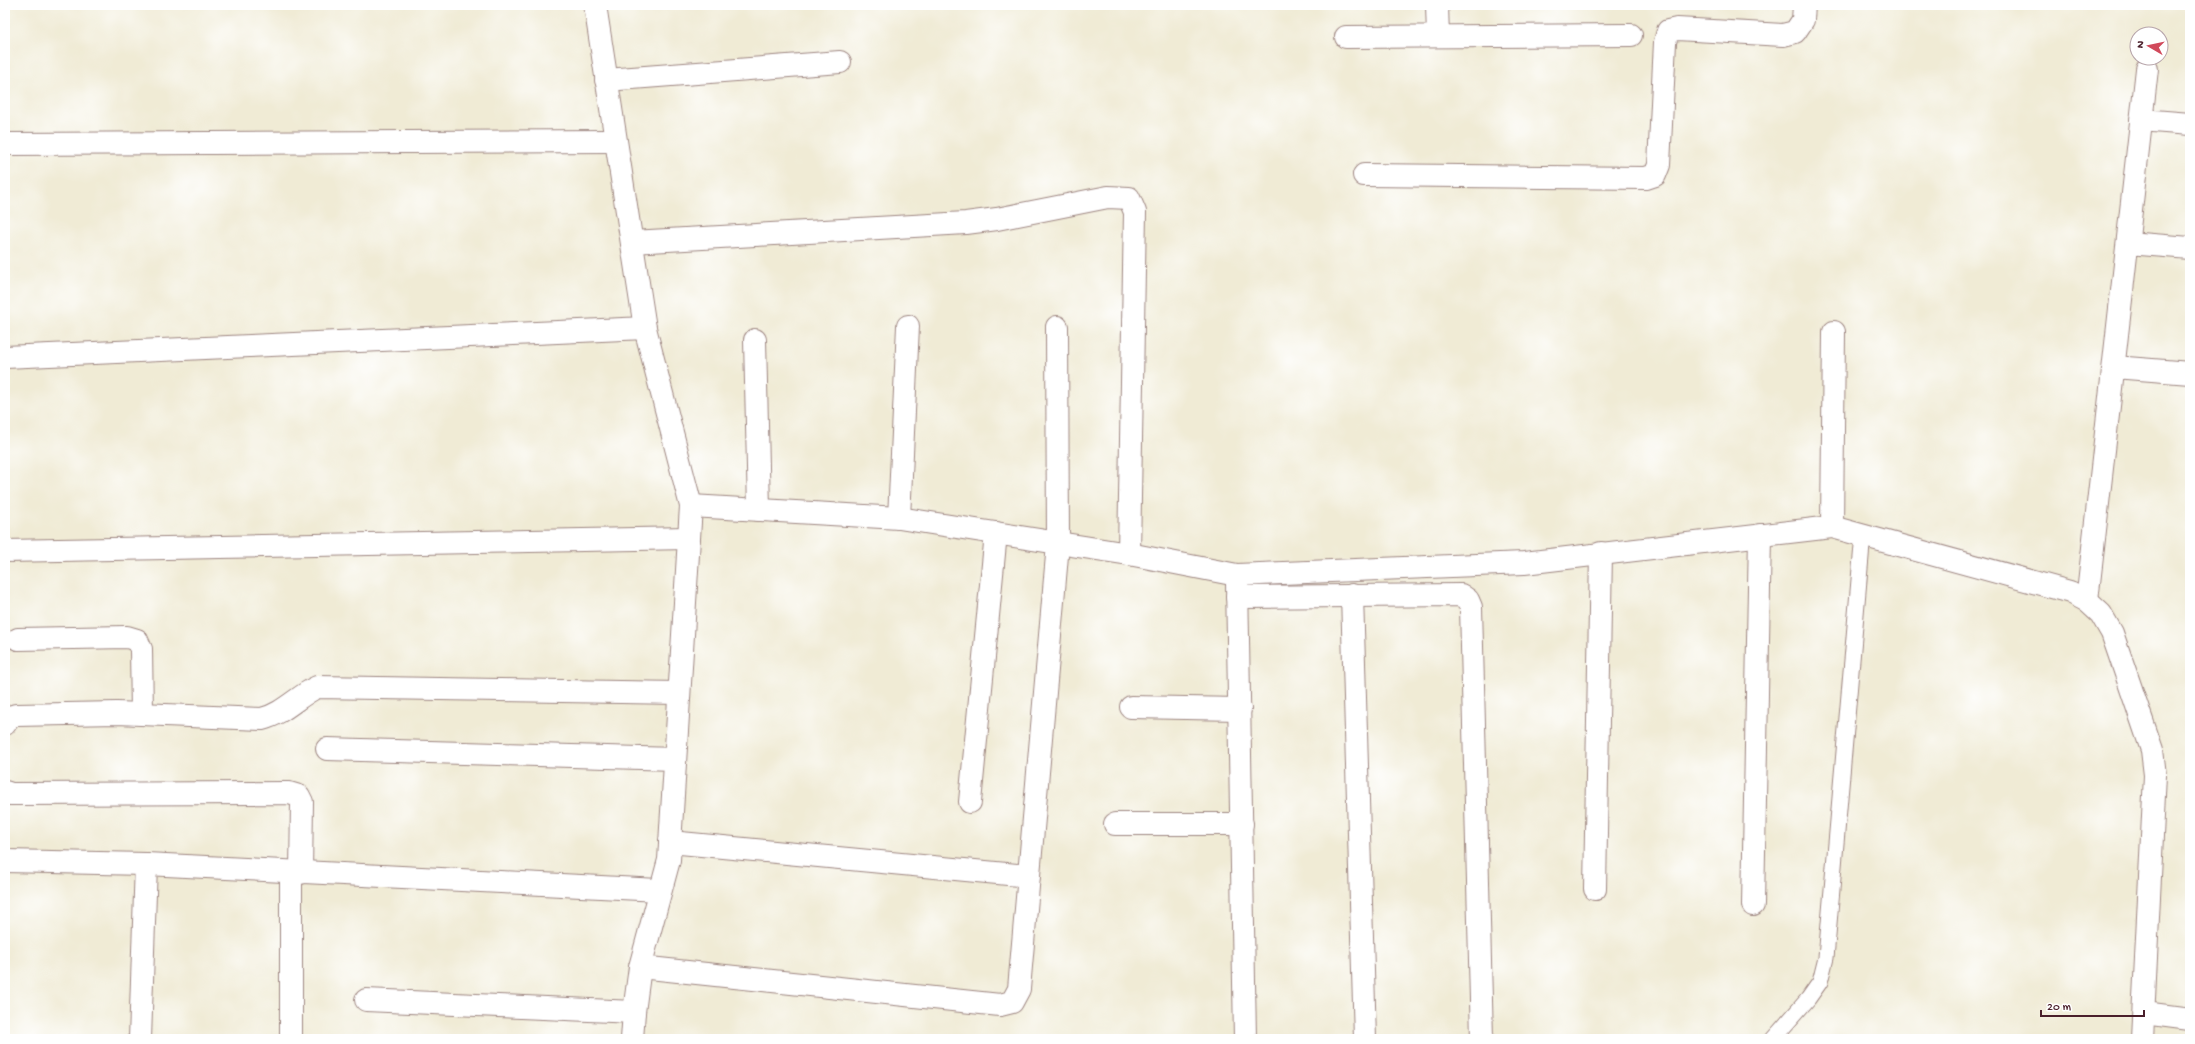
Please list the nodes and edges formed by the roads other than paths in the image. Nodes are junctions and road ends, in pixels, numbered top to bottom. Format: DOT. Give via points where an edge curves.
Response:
graph roads {
  1 [pos="595,5"];
  2 [pos="1437,5"];
  3 [pos="1804,5"];
  4 [pos="1631,35"];
  5 [pos="1438,36"];
  6 [pos="1346,37"];
  7 [pos="840,62"];
  8 [pos="2147,69"];
  9 [pos="606,80"];
  10 [pos="2141,120"];
  11 [pos="2190,124"];
  12 [pos="615,141"];
  13 [pos="5,144"];
  14 [pos="1364,175"];
  15 [pos="632,242"];
  16 [pos="2128,243"];
  17 [pos="2190,248"];
  18 [pos="908,326"];
  19 [pos="1057,327"];
  20 [pos="645,328"];
  21 [pos="1834,332"];
  22 [pos="754,340"];
  23 [pos="5,357"];
  24 [pos="2114,367"];
  25 [pos="2190,373"];
  26 [pos="691,506"];
  27 [pos="759,510"];
  28 [pos="899,518"];
  29 [pos="1832,527"];
  30 [pos="996,534"];
  31 [pos="1863,534"];
  32 [pos="1760,535"];
  33 [pos="689,538"];
  34 [pos="1058,544"];
  35 [pos="5,551"];
  36 [pos="1601,553"];
  37 [pos="1129,554"];
  38 [pos="1237,575"];
  39 [pos="1352,595"];
  40 [pos="1237,597"];
  41 [pos="2087,601"];
  42 [pos="18,639"];
  43 [pos="679,692"];
  44 [pos="1131,707"];
  45 [pos="1240,709"];
  46 [pos="142,714"];
  47 [pos="5,724"];
  48 [pos="327,749"];
  49 [pos="675,759"];
  50 [pos="5,792"];
  51 [pos="970,802"];
  52 [pos="1115,824"];
  53 [pos="1242,824"];
  54 [pos="670,842"];
  55 [pos="5,861"];
  56 [pos="146,864"];
  57 [pos="296,872"];
  58 [pos="1028,876"];
  59 [pos="1595,889"];
  60 [pos="659,890"];
  61 [pos="1753,905"];
  62 [pos="640,967"];
  63 [pos="366,1000"];
  64 [pos="634,1012"];
  65 [pos="2144,1013"];
  66 [pos="2190,1019"];
  67 [pos="140,1039"];
  68 [pos="292,1039"];
  69 [pos="632,1039"];
  70 [pos="1246,1039"];
  71 [pos="1365,1039"];
  72 [pos="1482,1039"];
  73 [pos="1773,1039"];
  74 [pos="2142,1039"];
  1 -- 9 [label="street"];
  2 -- 5 [label="street"];
  3 -- 14 [label="street" via="1803,20 1795,32 1782,35 1677,29 1668,32 1664,42 1659,165 1655,175 1646,178"];
  4 -- 5 [label="street"];
  5 -- 6 [label="street"];
  7 -- 9 [label="street"];
  8 -- 10 [label="street"];
  9 -- 12 [label="street"];
  10 -- 11 [label="street"];
  10 -- 16 [label="street"];
  12 -- 13 [label="street"];
  12 -- 15 [label="street"];
  15 -- 20 [label="street"];
  15 -- 37 [label="street" via="966,223 1108,197 1129,198 1135,212"];
  16 -- 17 [label="street"];
  16 -- 24 [label="street"];
  18 -- 28 [label="street"];
  19 -- 34 [label="street"];
  20 -- 23 [label="street"];
  20 -- 26 [label="street"];
  21 -- 29 [label="street"];
  22 -- 27 [label="street"];
  24 -- 25 [label="street"];
  24 -- 41 [label="street"];
  26 -- 27 [label="street"];
  26 -- 33 [label="street"];
  27 -- 28 [label="street"];
  28 -- 30 [label="street"];
  29 -- 31 [label="street"];
  29 -- 32 [label="street"];
  30 -- 34 [label="street"];
  30 -- 51 [label="street"];
  31 -- 41 [label="street" via="2070,592"];
  31 -- 73 [label="lane" via="1826,958 1820,982"];
  32 -- 36 [label="street"];
  32 -- 61 [label="street"];
  33 -- 35 [label="street"];
  33 -- 43 [label="street"];
  34 -- 37 [label="street"];
  34 -- 58 [label="street"];
  36 -- 38 [label="street" via="1524,563"];
  36 -- 59 [label="street"];
  37 -- 38 [label="street"];
  38 -- 40 [label="street"];
  39 -- 40 [label="street"];
  39 -- 71 [label="street"];
  39 -- 72 [label="street" via="1461,595 1468,600 1471,607"];
  40 -- 45 [label="street"];
  41 -- 65 [label="street" via="2101,614 2112,633 2152,750 2155,775"];
  42 -- 46 [label="street" via="127,637 137,640 142,649"];
  43 -- 46 [label="street" via="317,687 304,693 273,716 262,719"];
  43 -- 49 [label="street"];
  44 -- 45 [label="street"];
  45 -- 53 [label="street"];
  46 -- 47 [label="street" via="16,715 10,717"];
  48 -- 49 [label="street"];
  49 -- 54 [label="street"];
  50 -- 57 [label="street" via="289,793 299,796 302,802"];
  52 -- 53 [label="street"];
  53 -- 70 [label="street"];
  54 -- 58 [label="street"];
  54 -- 60 [label="street" via="669,860"];
  55 -- 56 [label="street"];
  56 -- 57 [label="street"];
  56 -- 67 [label="street"];
  57 -- 60 [label="street"];
  57 -- 68 [label="street"];
  58 -- 62 [label="street" via="1019,989 1012,1002 1000,1005"];
  60 -- 62 [label="street"];
  62 -- 64 [label="street"];
  63 -- 64 [label="street"];
  64 -- 69 [label="street"];
  65 -- 66 [label="street"];
  65 -- 74 [label="street"];
}
